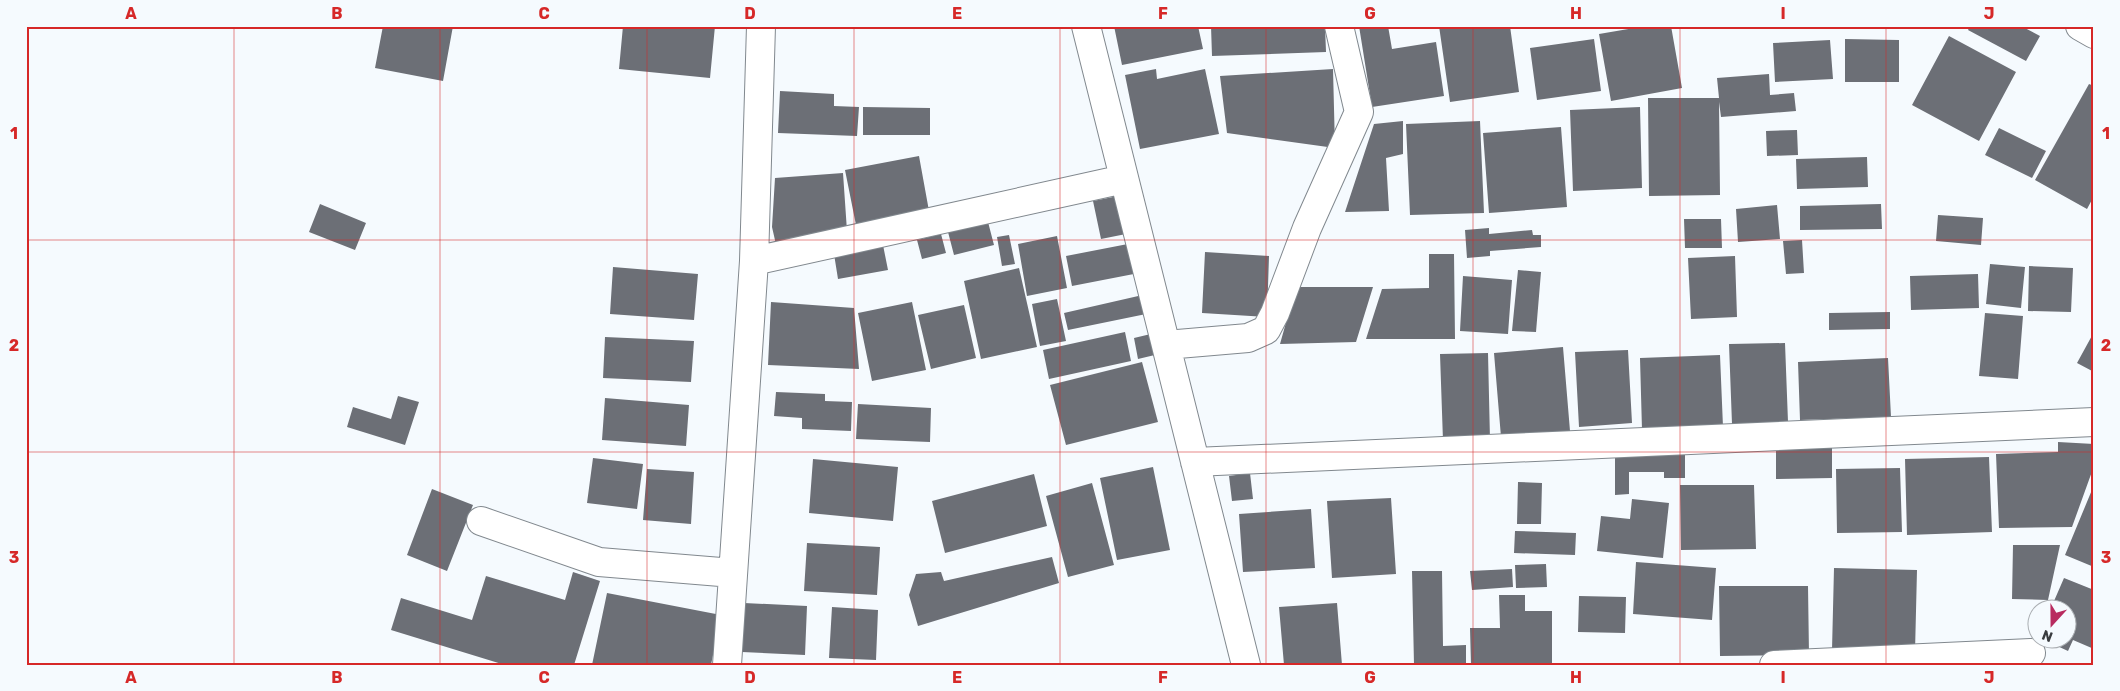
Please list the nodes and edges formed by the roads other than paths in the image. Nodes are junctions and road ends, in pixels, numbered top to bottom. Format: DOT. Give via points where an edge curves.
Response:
graph roads {
  1 [pos="761,26"];
  2 [pos="1086,26"];
  3 [pos="1339,26"];
  4 [pos="2080,26"];
  5 [pos="2094,34"];
  6 [pos="1124,179"];
  7 [pos="754,261"];
  8 [pos="1166,345"];
  9 [pos="2094,422"];
  10 [pos="1195,462"];
  11 [pos="481,521"];
  12 [pos="733,573"];
  13 [pos="2031,653"];
  14 [pos="1828,663"];
  15 [pos="727,665"];
  16 [pos="1246,665"];
  17 [pos="1774,665"];
  1 -- 7 [label="street"];
  2 -- 6 [label="street"];
  3 -- 8 [label="street" via="1358,112 1266,330 1248,338"];
  4 -- 5 [label="street"];
  6 -- 7 [label="street"];
  6 -- 8 [label="street"];
  7 -- 12 [label="street"];
  8 -- 10 [label="street"];
  9 -- 10 [label="street"];
  10 -- 16 [label="street"];
  11 -- 12 [label="street" via="599,562"];
  12 -- 15 [label="street"];
  13 -- 14 [label="street"];
  14 -- 17 [label="street"];
}
